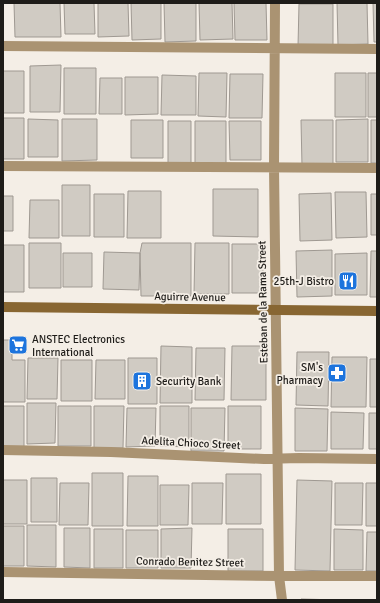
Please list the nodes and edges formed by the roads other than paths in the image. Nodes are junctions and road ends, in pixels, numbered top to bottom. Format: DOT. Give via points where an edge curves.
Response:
graph roads {
  1 [pos="275,3"];
  2 [pos="3,46"];
  3 [pos="275,48"];
  4 [pos="377,48"];
  5 [pos="3,166"];
  6 [pos="274,167"];
  7 [pos="377,168"];
  8 [pos="3,307"];
  9 [pos="275,310"];
  10 [pos="377,311"];
  11 [pos="3,450"];
  12 [pos="277,459"];
  13 [pos="377,459"];
  14 [pos="3,572"];
  15 [pos="279,576"];
  16 [pos="377,576"];
  17 [pos="282,600"];
  1 -- 3 [label="street, Esteban de la Rama Street"];
  2 -- 3 [label="street"];
  3 -- 4 [label="street"];
  3 -- 6 [label="street, Esteban de la Rama Street"];
  5 -- 6 [label="street"];
  6 -- 7 [label="street"];
  6 -- 9 [label="street, Esteban de la Rama Street"];
  8 -- 9 [label="street, Aguirre Avenue"];
  9 -- 10 [label="street, Aguirre Avenue"];
  9 -- 12 [label="street, Esteban de la Rama Street"];
  11 -- 12 [label="street, Adelita Chioco Street"];
  12 -- 13 [label="street, Adelita Chioco Street"];
  12 -- 15 [label="street, Esteban de la Rama Street"];
  14 -- 15 [label="street, Conrado Benitez Street"];
  15 -- 16 [label="street, Conrado Benitez Street"];
  15 -- 17 [label="street, Esteban de la Rama Street"];
}
